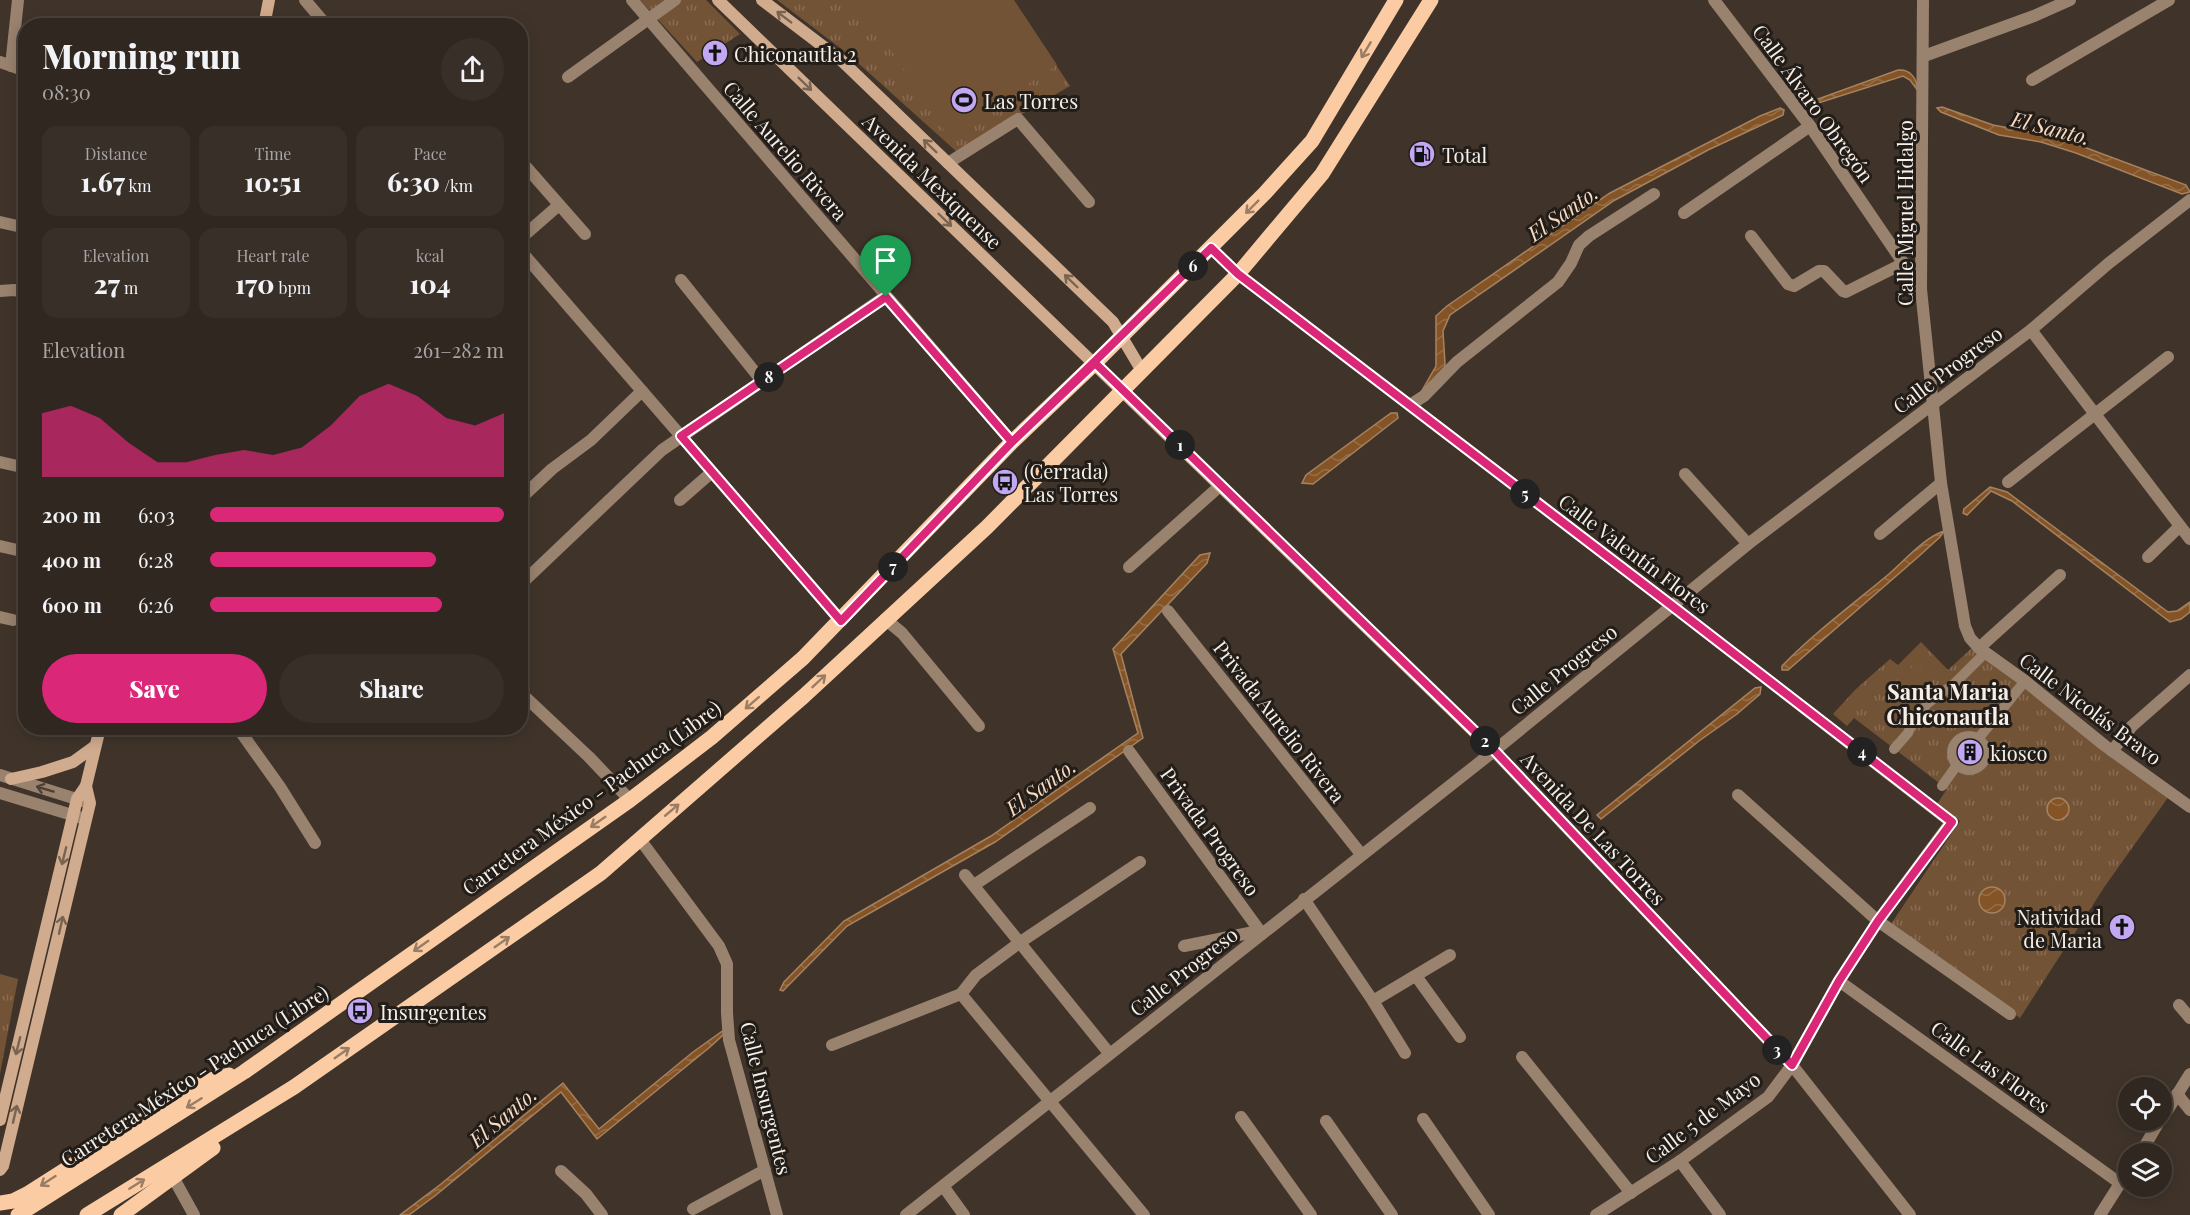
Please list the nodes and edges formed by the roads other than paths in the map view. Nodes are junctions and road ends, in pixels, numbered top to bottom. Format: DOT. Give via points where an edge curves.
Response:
graph roads {
  1 [pos="18,0"];
  2 [pos="269,0"];
  3 [pos="305,0"];
  4 [pos="632,0"];
  5 [pos="675,0"];
  6 [pos="718,0"];
  7 [pos="762,0"];
  8 [pos="1396,0"];
  9 [pos="1431,0"];
  10 [pos="1714,0"];
  11 [pos="1923,0"];
  12 [pos="2070,0"];
  13 [pos="2169,0"];
  14 [pos="266,18"];
  15 [pos="320,18"];
  16 [pos="648,19"];
  17 [pos="1924,56"];
  18 [pos="5,64"];
  19 [pos="568,77"];
  20 [pos="2032,80"];
  21 [pos="1810,126"];
  22 [pos="948,163"];
  23 [pos="528,169"];
  24 [pos="1654,194"];
  25 [pos="2190,200"];
  26 [pos="1089,202"];
  27 [pos="559,204"];
  28 [pos="1684,213"];
  29 [pos="0,222"];
  30 [pos="18,226"];
  31 [pos="528,232"];
  32 [pos="585,234"];
  33 [pos="1751,236"];
  34 [pos="1211,248"];
  35 [pos="528,259"];
  36 [pos="1904,263"];
  37 [pos="1238,274"];
  38 [pos="681,280"];
  39 [pos="1921,289"];
  40 [pos="0,291"];
  41 [pos="18,291"];
  42 [pos="886,297"];
  43 [pos="2031,330"];
  44 [pos="1122,336"];
  45 [pos="2168,357"];
  46 [pos="1095,363"];
  47 [pos="1143,370"];
  48 [pos="762,381"];
  49 [pos="1123,390"];
  50 [pos="642,392"];
  51 [pos="1934,404"];
  52 [pos="1410,405"];
  53 [pos="2094,413"];
  54 [pos="681,436"];
  55 [pos="1012,442"];
  56 [pos="0,462"];
  57 [pos="18,466"];
  58 [pos="712,472"];
  59 [pos="1685,474"];
  60 [pos="2008,482"];
  61 [pos="1941,483"];
  62 [pos="1221,485"];
  63 [pos="528,491"];
  64 [pos="680,500"];
  65 [pos="2180,527"];
  66 [pos="1880,534"];
  67 [pos="2190,539"];
  68 [pos="1748,544"];
  69 [pos="0,546"];
  70 [pos="18,550"];
  71 [pos="2148,557"];
  72 [pos="1129,567"];
  73 [pos="2060,575"];
  74 [pos="528,577"];
  75 [pos="1671,605"];
  76 [pos="1168,611"];
  77 [pos="0,616"];
  78 [pos="885,619"];
  79 [pos="13,620"];
  80 [pos="841,621"];
  81 [pos="1970,638"];
  82 [pos="1982,651"];
  83 [pos="2190,675"];
  84 [pos="2025,681"];
  85 [pos="528,700"];
  86 [pos="979,726"];
  87 [pos="98,735"];
  88 [pos="243,735"];
  89 [pos="1978,739"];
  90 [pos="95,746"];
  91 [pos="1894,749"];
  92 [pos="1494,750"];
  93 [pos="1129,751"];
  94 [pos="2112,751"];
  95 [pos="1957,765"];
  96 [pos="6,777"];
  97 [pos="1942,786"];
  98 [pos="0,793"];
  99 [pos="1738,795"];
  100 [pos="630,800"];
  101 [pos="84,801"];
  102 [pos="1090,807"];
  103 [pos="2190,807"];
  104 [pos="73,815"];
  105 [pos="86,819"];
  106 [pos="1952,822"];
  107 [pos="639,838"];
  108 [pos="315,843"];
  109 [pos="1361,854"];
  110 [pos="1140,862"];
  111 [pos="965,875"];
  112 [pos="974,885"];
  113 [pos="1304,899"];
  114 [pos="1878,921"];
  115 [pos="1261,932"];
  116 [pos="1019,943"];
  117 [pos="1184,946"];
  118 [pos="1450,955"];
  119 [pos="1416,976"];
  120 [pos="1839,981"];
  121 [pos="961,994"];
  122 [pos="1373,1001"];
  123 [pos="2179,1005"];
  124 [pos="2010,1014"];
  125 [pos="2190,1018"];
  126 [pos="1460,1037"];
  127 [pos="832,1045"];
  128 [pos="1109,1053"];
  129 [pos="1405,1053"];
  130 [pos="1521,1058"];
  131 [pos="1792,1065"];
  132 [pos="244,1072"];
  133 [pos="2190,1074"];
  134 [pos="294,1087"];
  135 [pos="2177,1094"];
  136 [pos="1050,1100"];
  137 [pos="2172,1102"];
  138 [pos="2190,1110"];
  139 [pos="1241,1117"];
  140 [pos="1423,1119"];
  141 [pos="0,1120"];
  142 [pos="1326,1121"];
  143 [pos="1680,1161"];
  144 [pos="0,1170"];
  145 [pos="765,1170"];
  146 [pos="561,1171"];
  147 [pos="173,1177"];
  148 [pos="2118,1182"];
  149 [pos="943,1186"];
  150 [pos="2118,1188"];
  151 [pos="1631,1193"];
  152 [pos="0,1203"];
  153 [pos="693,1209"];
  154 [pos="18,1215"];
  155 [pos="87,1215"];
  156 [pos="121,1215"];
  157 [pos="194,1215"];
  158 [pos="602,1215"];
  159 [pos="777,1215"];
  160 [pos="906,1215"];
  161 [pos="964,1215"];
  162 [pos="1144,1215"];
  163 [pos="1311,1215"];
  164 [pos="1392,1215"];
  165 [pos="1489,1215"];
  166 [pos="1596,1215"];
  167 [pos="1720,1215"];
  168 [pos="1910,1215"];
  169 [pos="2100,1215"];
  1 -- 18 [label="street"];
  2 -- 14 [label="main road"];
  3 -- 15 [label="street"];
  4 -- 16 [label="street, Calle Aurelio Rivera"];
  5 -- 16 [label="street"];
  6 -- 46 [label="main road, Avenida Mexiquense, one-way"];
  22 -- 7 [label="main road, Avenida Mexiquense, one-way" via="841,60"];
  8 -- 34 [label="main road, Carretera México - Pachuca (Libre), one-way" via="1312,141"];
  9 -- 37 [label="main road" via="1322,174"];
  10 -- 21 [label="street, Calle Álvaro Obregón"];
  11 -- 17 [label="street, Calle Miguel Hidalgo"];
  12 -- 17 [label="street"];
  13 -- 20 [label="street"];
  16 -- 19 [label="street"];
  16 -- 42 [label="street, Calle Aurelio Rivera"];
  17 -- 39 [label="street, Calle Miguel Hidalgo"];
  21 -- 28 [label="street"];
  21 -- 36 [label="street, Calle Álvaro Obregón"];
  22 -- 26 [label="street" via="1018,119"];
  44 -- 22 [label="main road, Avenida Mexiquense, one-way" via="1113,322"];
  23 -- 27 [label="street"];
  24 -- 52 [label="street" via="1579,244 1558,282 1457,362"];
  25 -- 43 [label="street, Calle Progreso"];
  27 -- 31 [label="street"];
  27 -- 32 [label="street"];
  29 -- 30 [label="street"];
  33 -- 36 [label="street" via="1788,284 1794,286 1824,271 1846,291"];
  34 -- 37 [label="street, Calle Valentín Flores"];
  34 -- 44 [label="main road, Carretera México - Pachuca (Libre)"];
  35 -- 50 [label="street"];
  36 -- 39 [label="street, Calle Álvaro Obregón"];
  37 -- 47 [label="main road"];
  37 -- 52 [label="street, Calle Valentín Flores"];
  38 -- 48 [label="street"];
  39 -- 51 [label="street, Calle Miguel Hidalgo"];
  40 -- 41 [label="street"];
  42 -- 48 [label="street"];
  42 -- 55 [label="street, Calle Aurelio Rivera"];
  43 -- 51 [label="street, Calle Progreso"];
  43 -- 53 [label="street"];
  44 -- 46 [label="main road, Carretera México - Pachuca (Libre)"];
  44 -- 47 [label="main road, Avenida Mexiquense"];
  45 -- 53 [label="street"];
  46 -- 49 [label="main road, Avenida Mexiquense"];
  46 -- 55 [label="main road, Carretera México - Pachuca (Libre)"];
  47 -- 49 [label="main road"];
  48 -- 54 [label="street"];
  49 -- 62 [label="main road, Avenida De Las Torres"];
  49 -- 78 [label="main road" via="987,527"];
  50 -- 54 [label="street"];
  50 -- 63 [label="street"];
  51 -- 61 [label="street, Calle Miguel Hidalgo"];
  51 -- 68 [label="street, Calle Progreso"];
  52 -- 75 [label="street, Calle Valentín Flores"];
  53 -- 60 [label="street"];
  53 -- 65 [label="street"];
  54 -- 58 [label="street"];
  54 -- 74 [label="street"];
  55 -- 80 [label="main road, Carretera México - Pachuca (Libre)"];
  56 -- 57 [label="street"];
  58 -- 64 [label="street"];
  58 -- 80 [label="street"];
  59 -- 68 [label="street"];
  61 -- 66 [label="street"];
  61 -- 81 [label="street, Calle Miguel Hidalgo"];
  62 -- 72 [label="street"];
  62 -- 92 [label="main road, Avenida De Las Torres"];
  65 -- 67 [label="street"];
  65 -- 71 [label="street"];
  68 -- 75 [label="street, Calle Progreso"];
  69 -- 70 [label="street"];
  73 -- 82 [label="street"];
  75 -- 92 [label="street, Calle Progreso"];
  75 -- 106 [label="street, Calle Valentín Flores"];
  76 -- 109 [label="street, Privada Aurelio Rivera"];
  77 -- 79 [label="street"];
  78 -- 86 [label="street" via="902,633"];
  107 -- 78 [label="main road, one-way" via="747,747"];
  80 -- 100 [label="main road, Carretera México - Pachuca (Libre), one-way" via="712,737"];
  81 -- 82 [label="street, Calle Nicolás Bravo"];
  82 -- 84 [label="street, Calle Nicolás Bravo"];
  82 -- 91 [label="street" via="1954,684 1928,703"];
  83 -- 94 [label="street" via="2132,726"];
  84 -- 89 [label="street"];
  84 -- 94 [label="street, Calle Nicolás Bravo"];
  85 -- 100 [label="street"];
  87 -- 90 [label="main road"];
  88 -- 108 [label="street"];
  89 -- 95 [label="street" via="1966,737 1956,742 1952,752"];
  89 -- 95 [label="street" via="1984,747 1983,762 1969,770"];
  90 -- 96 [label="main road" via="73,762"];
  90 -- 101 [label="main road"];
  92 -- 109 [label="street, Calle Progreso"];
  92 -- 131 [label="street, Avenida De Las Torres"];
  93 -- 115 [label="street, Privada Progreso"];
  94 -- 103 [label="street, Calle Nicolás Bravo"];
  95 -- 97 [label="street"];
  101 -- 96 [label="street, one-way"];
  98 -- 104 [label="street"];
  99 -- 114 [label="street"];
  100 -- 132 [label="main road, Carretera México - Pachuca (Libre), one-way"];
  101 -- 104 [label="main road"];
  101 -- 105 [label="main road"];
  102 -- 112 [label="street"];
  104 -- 105 [label="street"];
  104 -- 141 [label="main road, one-way"];
  144 -- 105 [label="main road, one-way"];
  106 -- 114 [label="street, Calle 5 de Mayo"];
  134 -- 107 [label="main road, one-way" via="601,873"];
  107 -- 145 [label="street, Calle Insurgentes" via="719,946 727,964 729,1040"];
  109 -- 113 [label="street, Calle Progreso"];
  110 -- 116 [label="street"];
  111 -- 112 [label="street"];
  112 -- 116 [label="street"];
  113 -- 115 [label="street, Calle Progreso"];
  113 -- 122 [label="street"];
  114 -- 120 [label="street, Calle 5 de Mayo"];
  114 -- 124 [label="street"];
  115 -- 117 [label="street"];
  115 -- 128 [label="street, Calle Progreso"];
  116 -- 121 [label="street" via="976,975"];
  116 -- 128 [label="street"];
  118 -- 119 [label="street"];
  119 -- 122 [label="street"];
  119 -- 126 [label="street"];
  120 -- 131 [label="street, Calle 5 de Mayo"];
  120 -- 148 [label="street, Calle Las Flores"];
  121 -- 127 [label="street"];
  121 -- 136 [label="street"];
  122 -- 129 [label="street"];
  123 -- 125 [label="street"];
  128 -- 136 [label="street, Calle Progreso"];
  130 -- 151 [label="street"];
  131 -- 143 [label="street, Calle 5 de Mayo" via="1768,1098"];
  131 -- 168 [label="street, Avenida De Las Torres"];
  132 -- 152 [label="main road, one-way" via="203,1082 27,1194"];
  132 -- 154 [label="main road, Carretera México - Pachuca (Libre), one-way"];
  133 -- 135 [label="street"];
  134 -- 147 [label="main road" via="269,1112"];
  155 -- 134 [label="main road, one-way"];
  135 -- 137 [label="street"];
  135 -- 138 [label="street"];
  136 -- 149 [label="street, Calle Progreso"];
  136 -- 162 [label="street"];
  139 -- 163 [label="street"];
  140 -- 165 [label="street"];
  142 -- 164 [label="street"];
  143 -- 151 [label="street, Calle 5 de Mayo"];
  143 -- 167 [label="street"];
  145 -- 153 [label="street"];
  145 -- 159 [label="street, Calle Insurgentes"];
  146 -- 158 [label="street"];
  147 -- 156 [label="main road"];
  147 -- 157 [label="street"];
  149 -- 160 [label="street, Calle Progreso"];
  149 -- 161 [label="street"];
  150 -- 169 [label="street"];
  151 -- 166 [label="street, Calle 5 de Mayo"];
}
